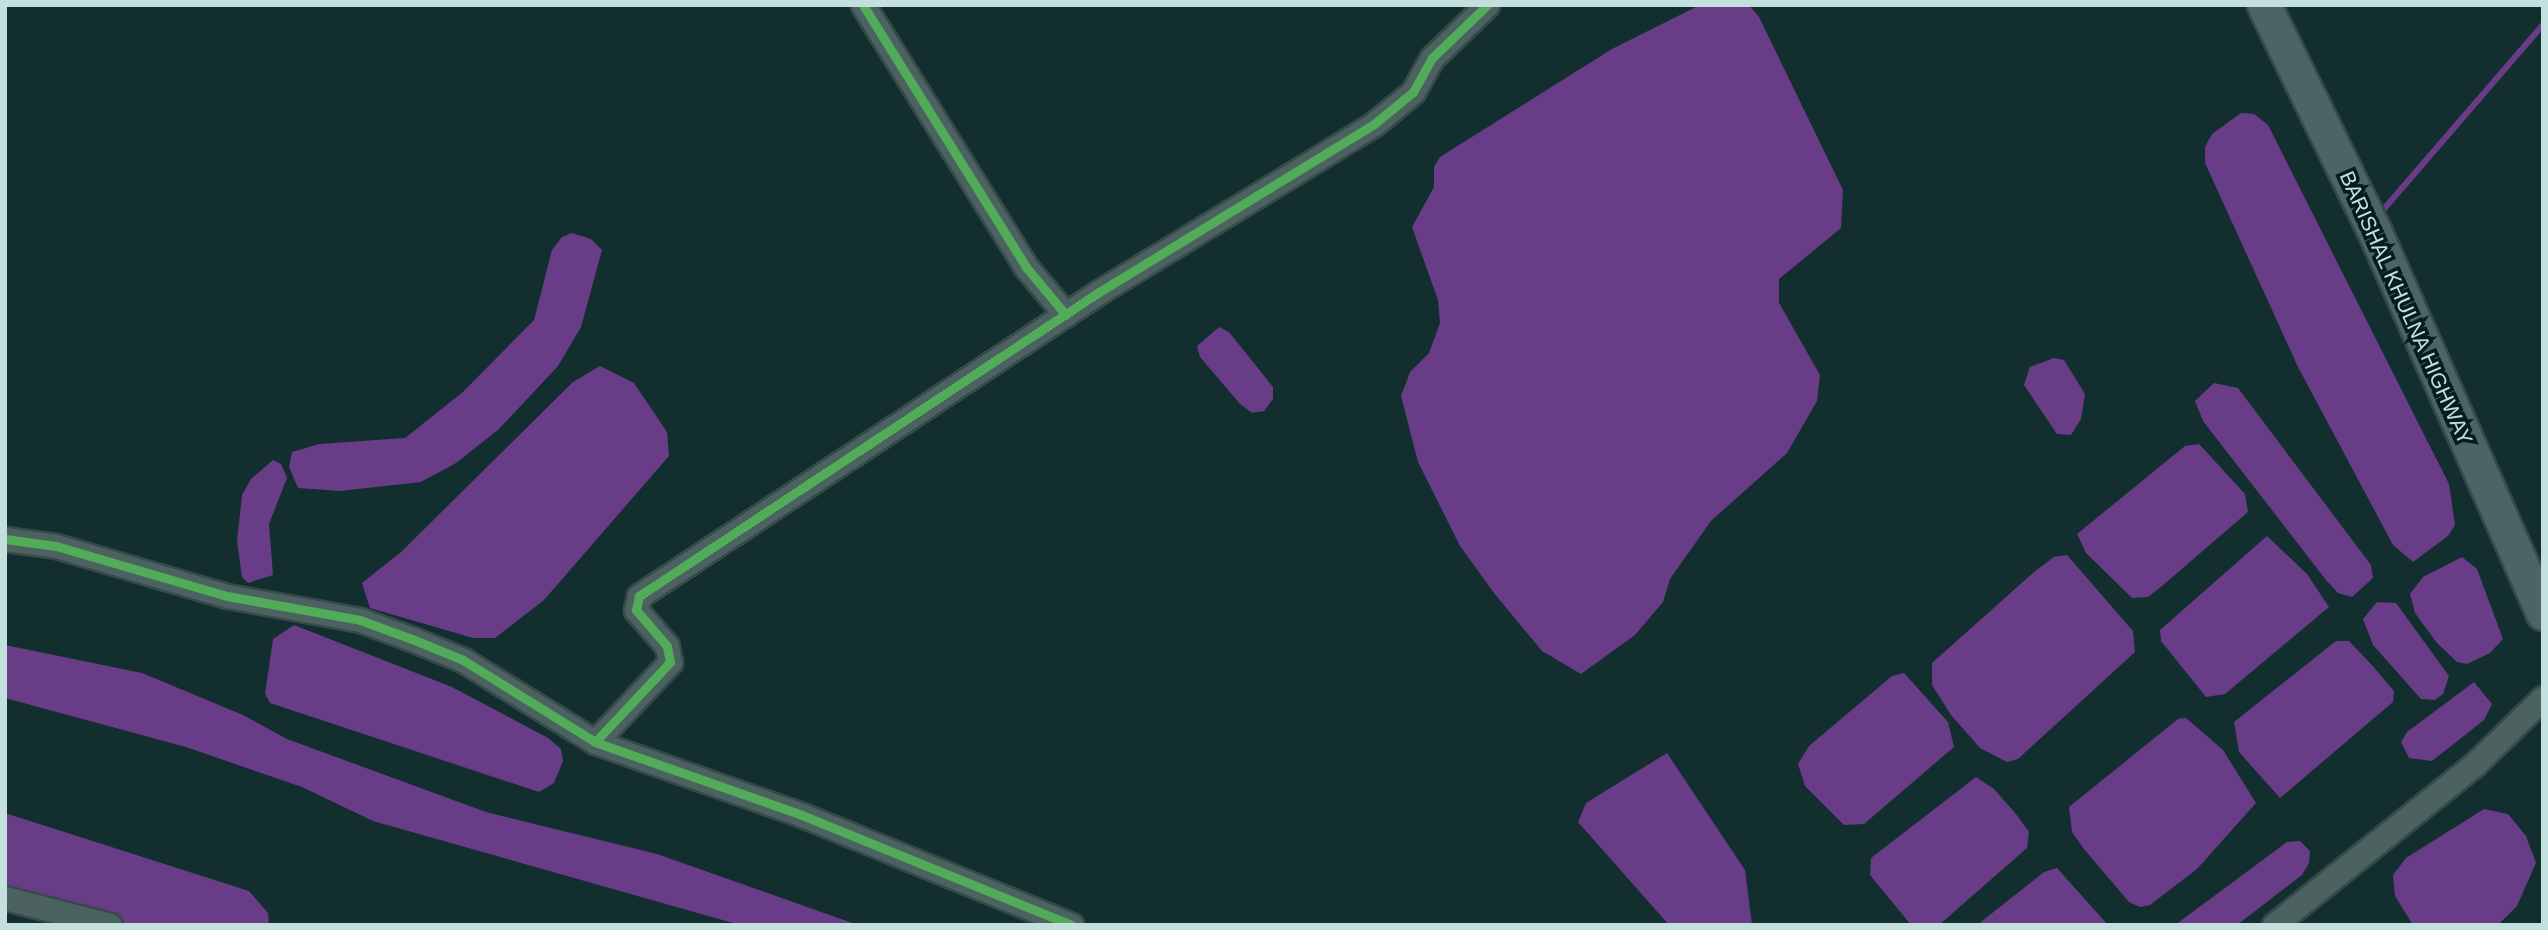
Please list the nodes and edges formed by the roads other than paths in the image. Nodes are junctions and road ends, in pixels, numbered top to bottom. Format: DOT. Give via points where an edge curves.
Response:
graph roads {
  1 [pos="863,5"];
  2 [pos="1487,5"];
  3 [pos="2264,5"];
  4 [pos="1066,315"];
  5 [pos="5,539"];
  6 [pos="2543,613"];
  7 [pos="2543,698"];
  8 [pos="595,742"];
  9 [pos="5,898"];
  10 [pos="110,925"];
  11 [pos="1071,925"];
  12 [pos="2274,925"];
  1 -- 4 [label="street" via="1026,267"];
  2 -- 4 [label="street" via="1432,58 1413,92 1374,124"];
  3 -- 6 [label="highway, BARISHAL KHULNA HIGHWAY" via="2373,228"];
  4 -- 8 [label="street" via="639,597 636,610 667,646 670,662"];
  5 -- 8 [label="street" via="56,546 227,596 360,620 463,660"];
  7 -- 12 [label="street" via="2465,773"];
  8 -- 11 [label="street" via="802,815"];
  9 -- 10 [label="street"];
}
